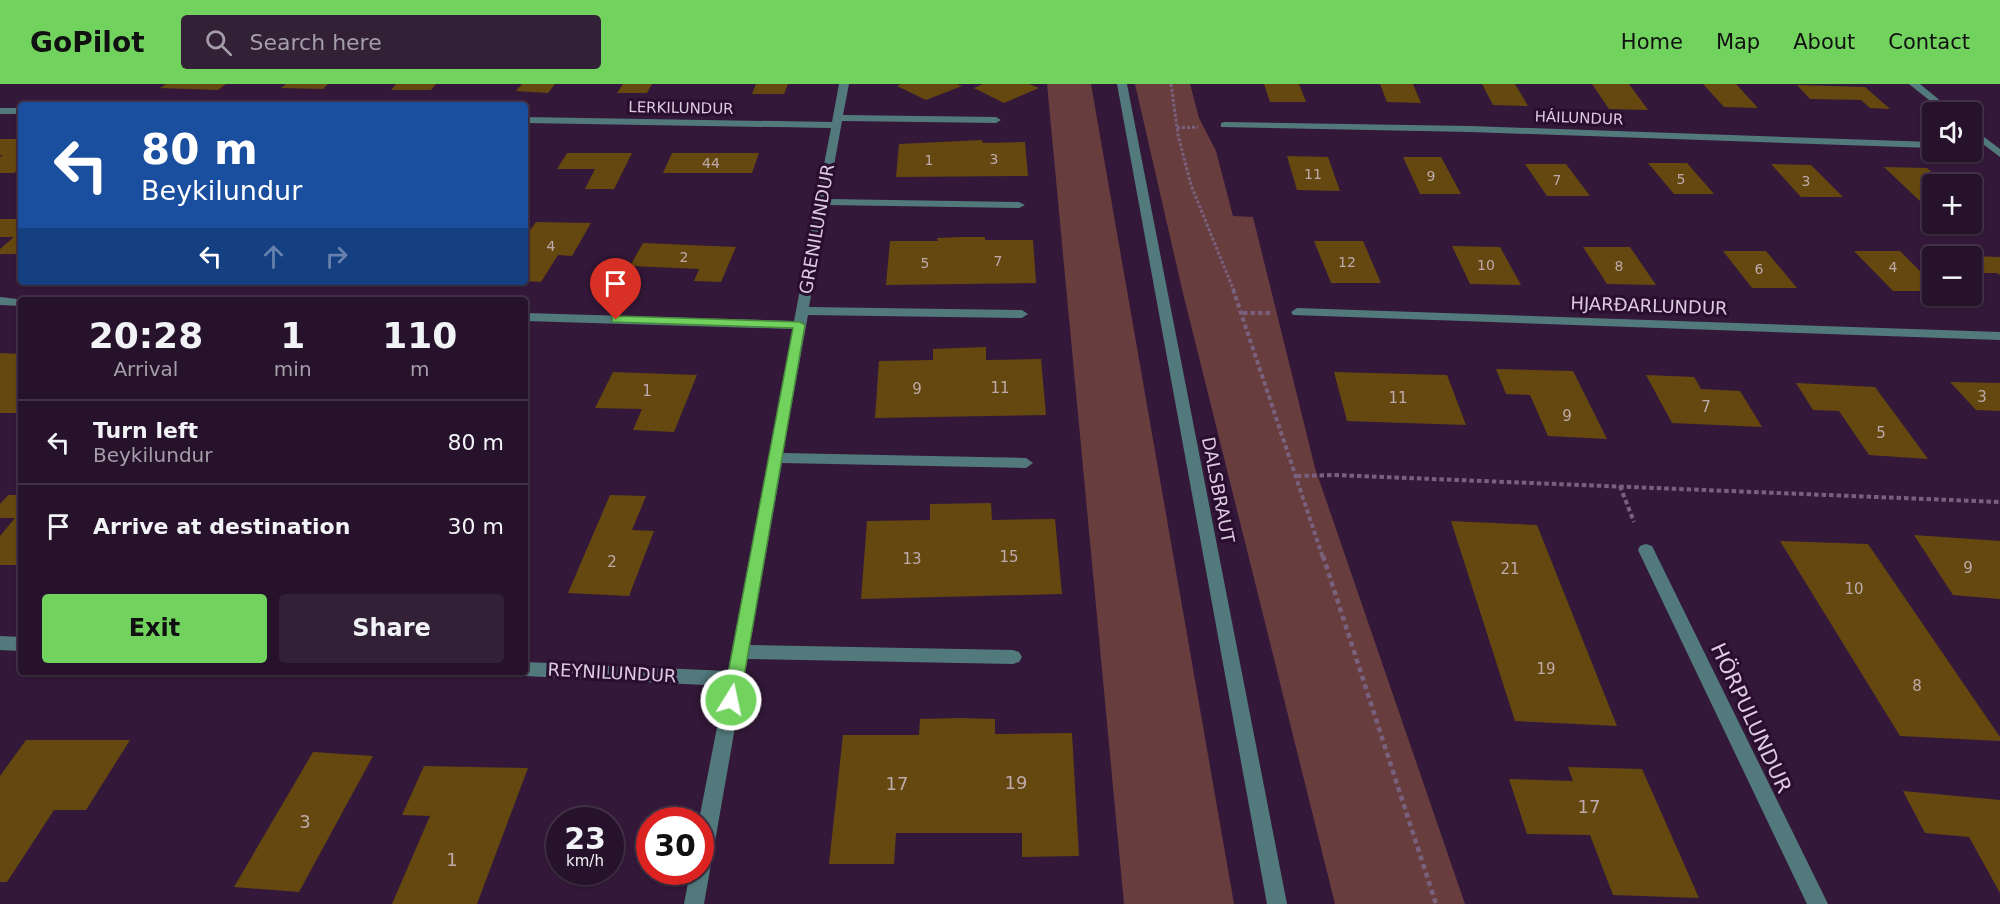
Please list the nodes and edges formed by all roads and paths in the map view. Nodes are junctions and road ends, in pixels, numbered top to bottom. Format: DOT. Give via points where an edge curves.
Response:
graph roads {
  1 [pos="844,84"];
  2 [pos="1122,84"];
  3 [pos="1171,84"];
  4 [pos="1914,84"];
  5 [pos="1936,102"];
  6 [pos="0,111"];
  7 [pos="18,111"];
  8 [pos="528,120"];
  9 [pos="996,120"];
  10 [pos="837,122"];
  11 [pos="1225,125"];
  12 [pos="1982,139"];
  13 [pos="1922,145"];
  14 [pos="1996,151"];
  15 [pos="822,202"];
  16 [pos="1019,205"];
  17 [pos="0,301"];
  18 [pos="18,302"];
  19 [pos="1297,312"];
  20 [pos="1022,314"];
  21 [pos="528,317"];
  22 [pos="801,318"];
  23 [pos="2000,336"];
  24 [pos="775,458"];
  25 [pos="1026,463"];
  26 [pos="1297,476"];
  27 [pos="1620,486"];
  28 [pos="2000,502"];
  29 [pos="1646,550"];
  30 [pos="0,643"];
  31 [pos="18,644"];
  32 [pos="740,652"];
  33 [pos="1013,657"];
  34 [pos="528,669"];
  35 [pos="735,679"];
  36 [pos="712,807"];
  37 [pos="697,885"];
  38 [pos="694,904"];
  39 [pos="1277,904"];
  40 [pos="1436,904"];
  41 [pos="1818,904"];
  1 -- 10 [label="street, GRENILUNDUR"];
  2 -- 39 [label="street, DALSBRAUT"];
  3 -- 26 [label="path" via="1178,135 1191,185 1243,313"];
  4 -- 5 [label="street"];
  6 -- 7 [label="street"];
  8 -- 10 [label="street, LERKILUNDUR"];
  9 -- 10 [label="street, LERKILUNDUR"];
  10 -- 15 [label="street, GRENILUNDUR"];
  11 -- 13 [label="street, HÁILUNDUR"];
  12 -- 14 [label="street"];
  15 -- 16 [label="street"];
  15 -- 22 [label="street, GRENILUNDUR"];
  17 -- 18 [label="street"];
  19 -- 23 [label="street, HJARÐARLUNDUR"];
  20 -- 22 [label="street"];
  21 -- 22 [label="street"];
  22 -- 24 [label="street, GRENILUNDUR"];
  24 -- 25 [label="street"];
  24 -- 32 [label="street, GRENILUNDUR"];
  26 -- 27 [label="path"];
  26 -- 40 [label="path"];
  27 -- 28 [label="path"];
  27 -- 29 [label="path"];
  29 -- 41 [label="street, HÖRPULUNDUR"];
  30 -- 31 [label="street"];
  32 -- 33 [label="street"];
  32 -- 35 [label="street, GRENILUNDUR"];
  34 -- 35 [label="street, REYNILUNDUR"];
  35 -- 36 [label="street, GRENILUNDUR"];
  37 -- 38 [label="street, GRENILUNDUR"];
}
